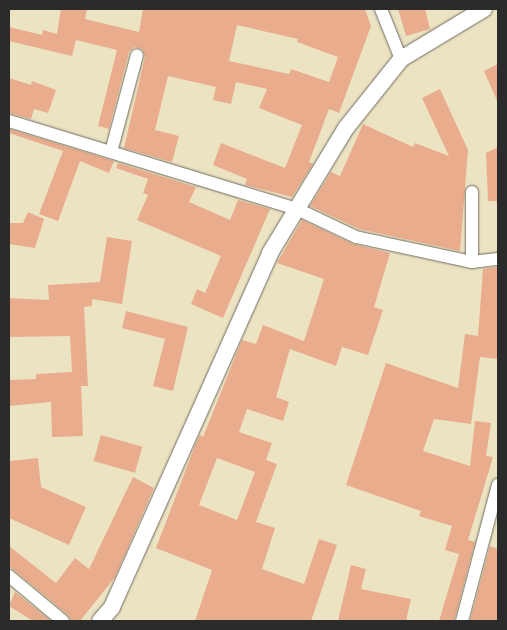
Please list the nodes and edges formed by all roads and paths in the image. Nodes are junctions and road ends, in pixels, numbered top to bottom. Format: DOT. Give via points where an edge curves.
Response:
graph roads {
  1 [pos="380,9"];
  2 [pos="484,9"];
  3 [pos="137,55"];
  4 [pos="400,59"];
  5 [pos="9,121"];
  6 [pos="111,152"];
  7 [pos="472,192"];
  8 [pos="297,209"];
  9 [pos="498,259"];
  10 [pos="472,262"];
  11 [pos="498,485"];
  12 [pos="9,576"];
  13 [pos="107,620"];
  14 [pos="62,621"];
  15 [pos="462,621"];
  1 -- 4 [label="street"];
  2 -- 4 [label="street"];
  3 -- 6 [label="street"];
  4 -- 8 [label="street" via="346,128"];
  5 -- 6 [label="street"];
  6 -- 8 [label="street"];
  7 -- 10 [label="street"];
  8 -- 10 [label="street" via="356,237"];
  8 -- 13 [label="street" via="270,254"];
  9 -- 10 [label="street"];
  11 -- 15 [label="street"];
  12 -- 14 [label="street"];
}
